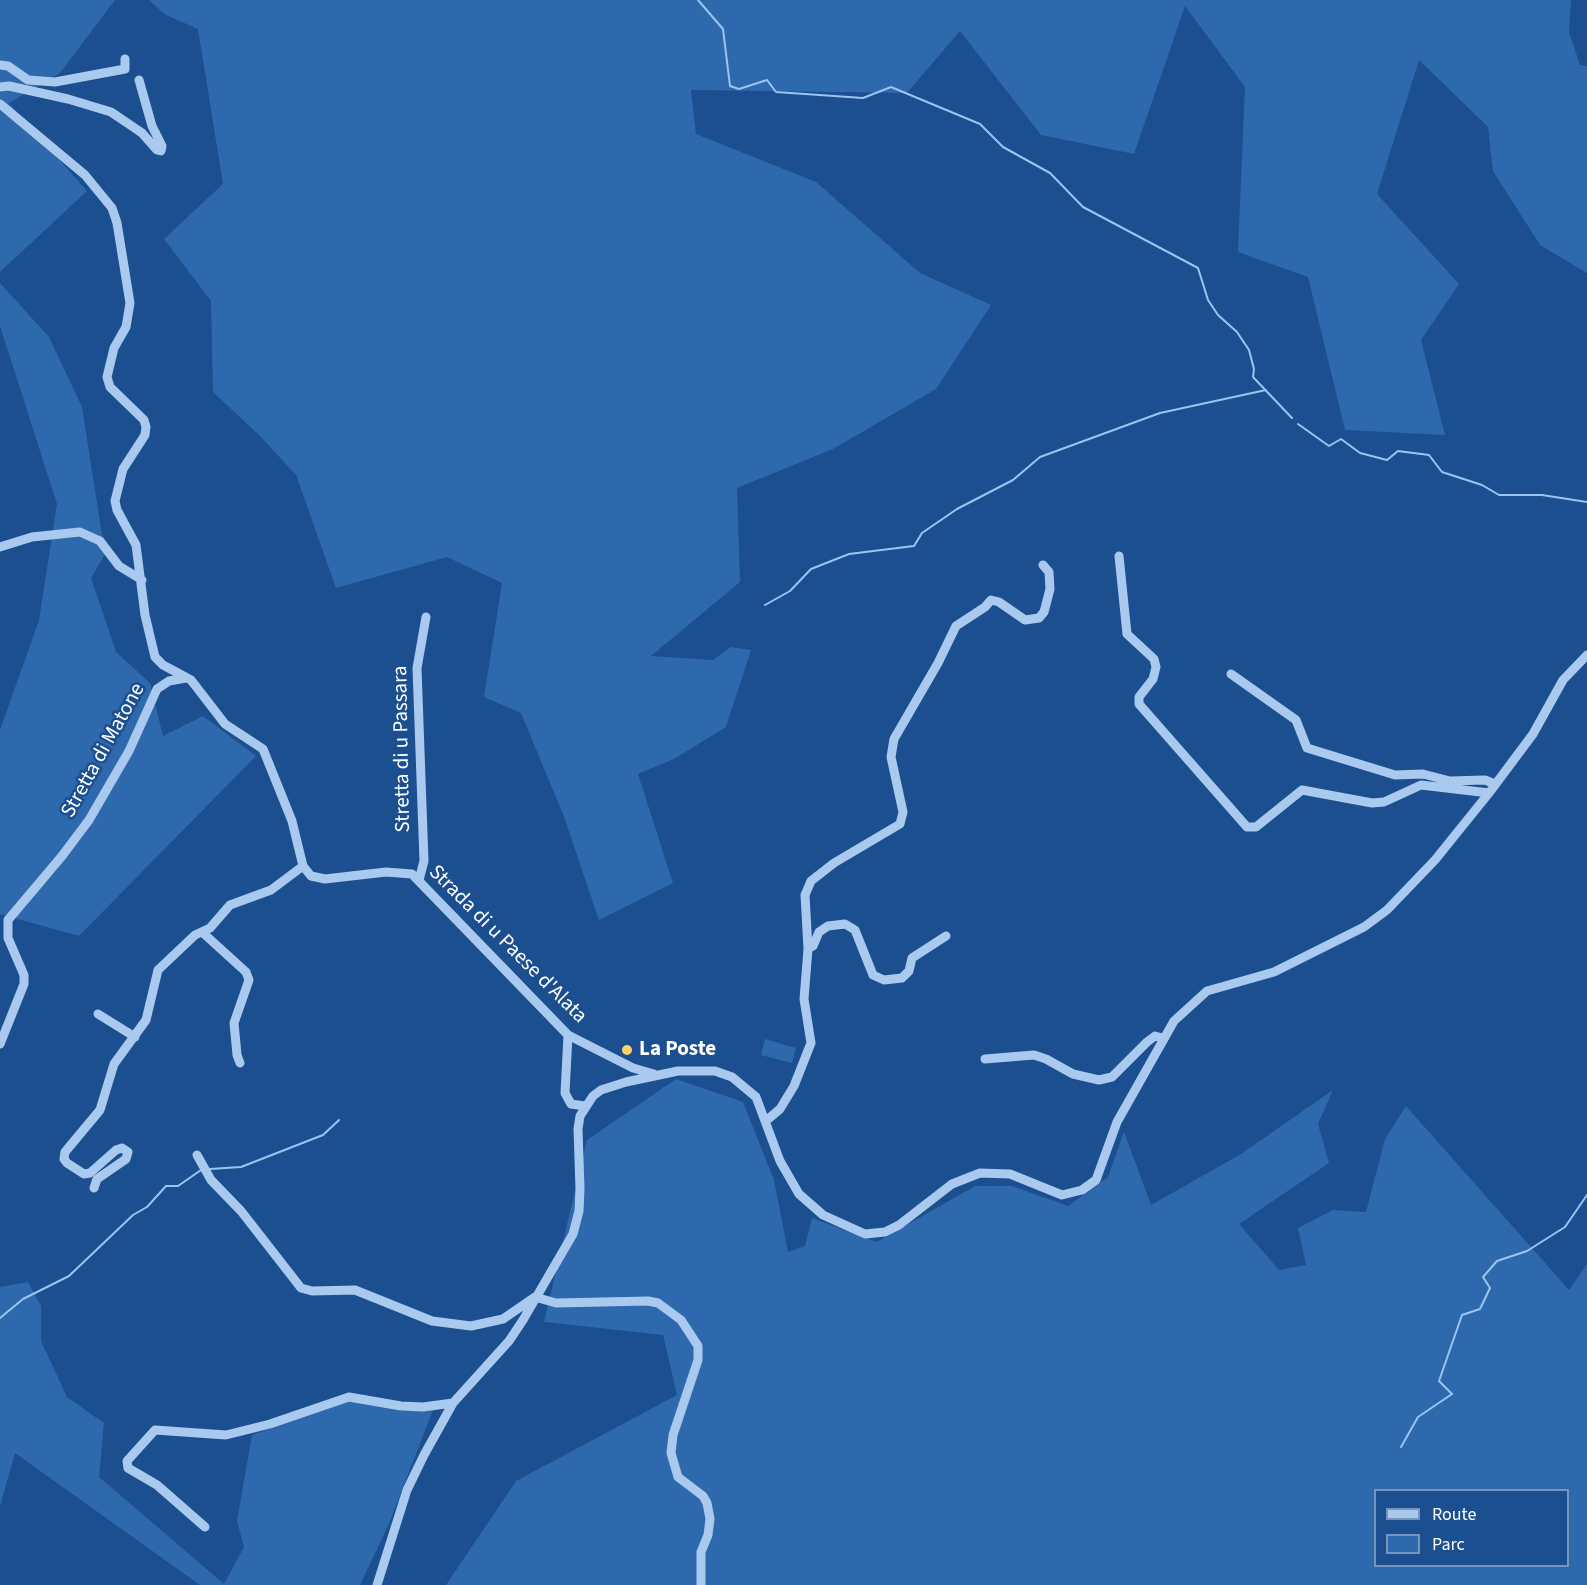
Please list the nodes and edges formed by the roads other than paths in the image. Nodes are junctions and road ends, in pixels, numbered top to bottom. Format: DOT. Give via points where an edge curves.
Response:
graph roads {
  1 [pos="125,59"];
  2 [pos="0,65"];
  3 [pos="139,80"];
  4 [pos="0,87"];
  5 [pos="0,104"];
  6 [pos="0,547"];
  7 [pos="1119,556"];
  8 [pos="1043,565"];
  9 [pos="142,580"];
  10 [pos="426,617"];
  11 [pos="1587,655"];
  12 [pos="1231,674"];
  13 [pos="186,678"];
  14 [pos="1492,788"];
  15 [pos="303,866"];
  16 [pos="419,880"];
  17 [pos="4,922"];
  18 [pos="202,932"];
  19 [pos="945,936"];
  20 [pos="808,949"];
  21 [pos="98,1014"];
  22 [pos="568,1035"];
  23 [pos="135,1036"];
  24 [pos="1162,1038"];
  25 [pos="0,1044"];
  26 [pos="985,1059"];
  27 [pos="240,1063"];
  28 [pos="657,1074"];
  29 [pos="571,1104"];
  30 [pos="585,1106"];
  31 [pos="767,1120"];
  32 [pos="577,1142"];
  33 [pos="196,1155"];
  34 [pos="94,1188"];
  35 [pos="535,1298"];
  36 [pos="453,1402"];
  37 [pos="205,1527"];
  38 [pos="376,1585"];
  39 [pos="701,1585"];
  1 -- 2 [label="street" via="125,69 55,82 28,80"];
  3 -- 4 [label="street" via="161,151 111,112 68,99"];
  5 -- 9 [label="street" via="85,175 112,208 117,223 130,303 126,327 114,348 107,377 110,387 144,420 146,427 123,469 115,501 136,545"];
  6 -- 9 [label="street" via="32,537 80,532 100,540 119,566"];
  7 -- 14 [label="street" via="1127,634 1154,658 1156,668 1139,704 1247,827 1256,827 1302,790 1372,803 1384,802 1421,785"];
  8 -- 20 [label="street" via="1049,572 1050,589 1039,618 1025,620 991,600 956,626 894,739 891,757 903,818 900,824 827,867 811,881 805,895"];
  9 -- 13 [label="street" via="155,657"];
  10 -- 16 [label="street, Stretta di u Passara" via="417,668 424,861"];
  11 -- 14 [label="street" via="1563,680 1533,734"];
  12 -- 14 [label="street" via="1296,720 1307,747 1395,775 1485,780"];
  13 -- 15 [label="street" via="225,724 267,756 292,820"];
  13 -- 17 [label="street, Stretta di Matone" via="169,681 157,689 129,751 89,820"];
  14 -- 24 [label="street" via="1436,860 1387,910 1357,930 1274,972 1207,991 1174,1021"];
  15 -- 16 [label="street, Strada di u Paese d'Alata" via="317,878 405,872"];
  15 -- 18 [label="street" via="271,890 230,905"];
  16 -- 22 [label="street, Strada di u Paese d'Alata"];
  17 -- 25 [label="street, Stretta di Matone" via="24,984"];
  18 -- 23 [label="street" via="158,970 146,1020"];
  18 -- 27 [label="street" via="246,972 249,980 234,1023"];
  19 -- 20 [label="street" via="912,958 903,978 884,980 873,975 855,930 845,924 828,926 819,932"];
  20 -- 31 [label="street" via="804,999 811,1043 794,1086 780,1109"];
  21 -- 23 [label="street"];
  22 -- 28 [label="street, Strada di u Paese d'Alata" via="633,1068"];
  22 -- 29 [label="street" via="564,1079"];
  23 -- 34 [label="street" via="114,1064 100,1110 63,1159 84,1174 116,1150 128,1152 126,1159 97,1179"];
  24 -- 26 [label="street" via="1155,1036 1112,1077 1099,1080 1073,1074 1034,1055"];
  24 -- 31 [label="street" via="1117,1122 1096,1180 1071,1194 1045,1190 1010,1174 980,1173 952,1184 900,1225 885,1232 865,1234 823,1215 799,1194 780,1161"];
  28 -- 30 [label="street" via="601,1090"];
  28 -- 31 [label="street" via="698,1070 732,1077 756,1097"];
  29 -- 30 [label="street"];
  29 -- 32 [label="street"];
  30 -- 32 [label="street"];
  32 -- 35 [label="street" via="580,1189 573,1234"];
  33 -- 35 [label="street" via="211,1180 241,1211 301,1288 354,1290 432,1321 471,1326 503,1319"];
  35 -- 36 [label="street" via="509,1341"];
  35 -- 39 [label="street" via="556,1303 658,1303 681,1320 698,1346 698,1360 673,1435 671,1453 678,1477 707,1503 710,1519 701,1552"];
  36 -- 37 [label="street" via="401,1406 349,1397 270,1424 226,1434 155,1430 127,1461 128,1468 157,1485"];
  36 -- 38 [label="street" via="407,1490"];
}
